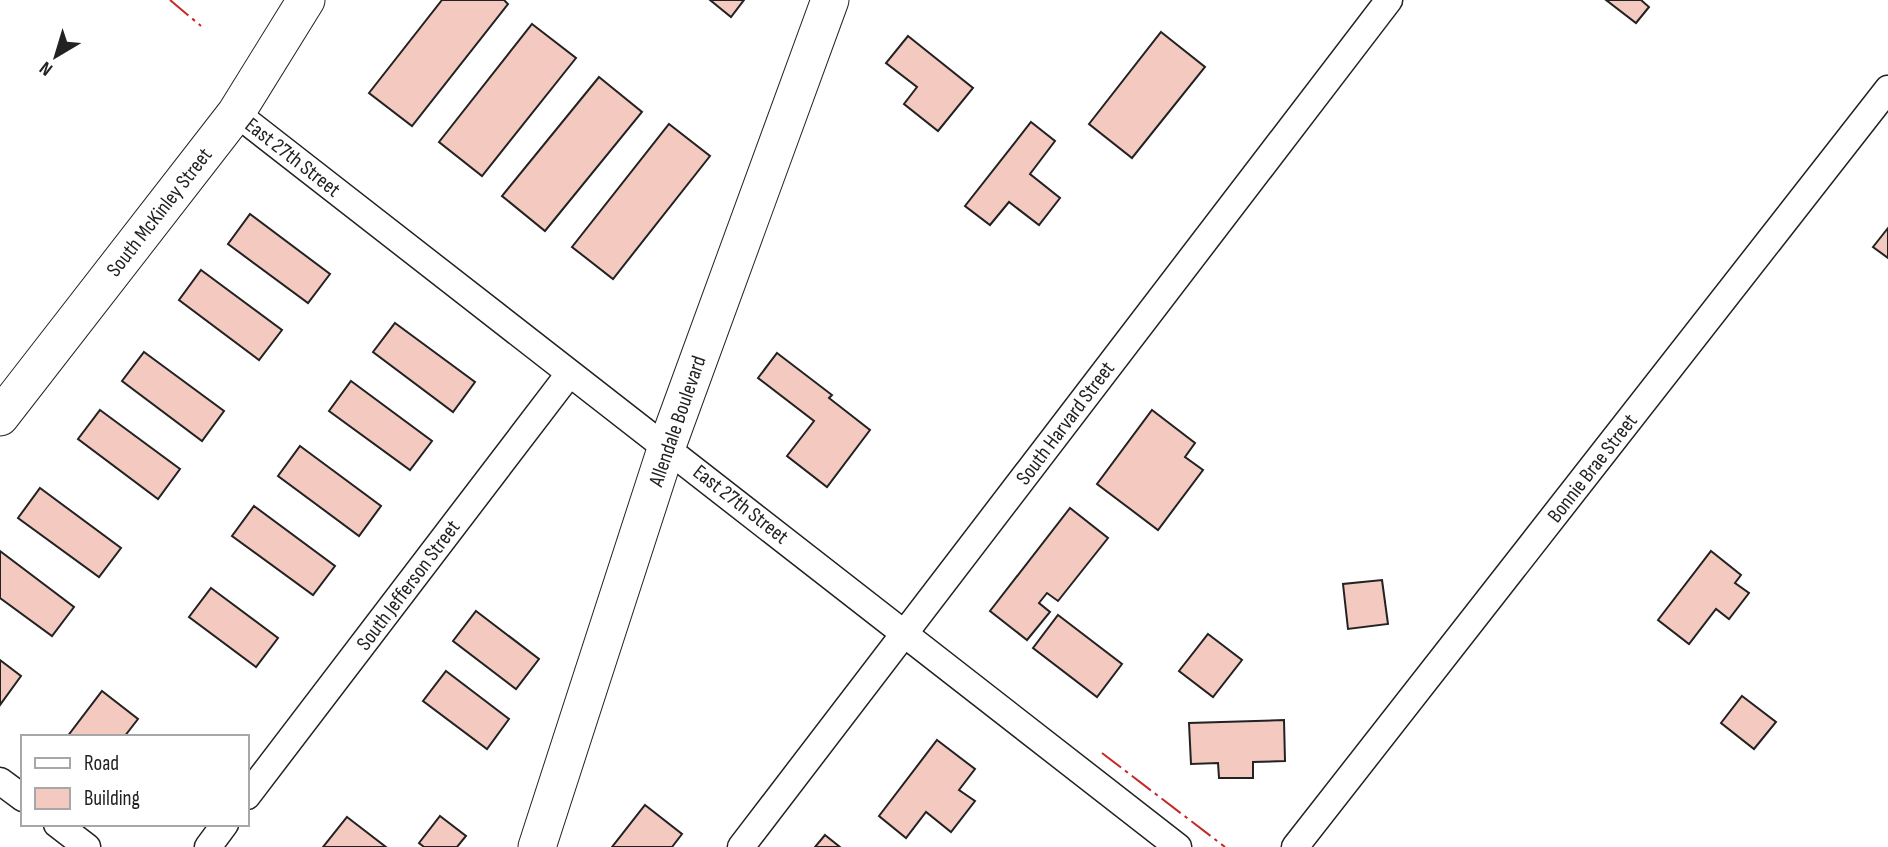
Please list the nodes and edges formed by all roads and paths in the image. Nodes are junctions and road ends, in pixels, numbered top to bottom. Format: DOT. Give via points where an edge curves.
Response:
graph roads {
  1 [pos="306,0"];
  2 [pos="831,0"];
  3 [pos="1389,0"];
  4 [pos="1888,89"];
  5 [pos="236,113"];
  6 [pos="569,374"];
  7 [pos="0,417"];
  8 [pos="667,446"];
  9 [pos="905,632"];
  10 [pos="0,781"];
  11 [pos="248,795"];
  12 [pos="21,797"];
  13 [pos="60,826"];
  14 [pos="224,826"];
  15 [pos="86,847"];
  16 [pos="208,847"];
  17 [pos="537,847"];
  18 [pos="741,847"];
  19 [pos="1178,847"];
  20 [pos="1295,847"];
  1 -- 5 [label="street, South McKinley Street"];
  2 -- 8 [label="street, Allendale Boulevard"];
  3 -- 9 [label="street, South Harvard Street"];
  4 -- 20 [label="street, Bonnie Brae Street"];
  5 -- 6 [label="street, East 27th Street"];
  5 -- 7 [label="street, South McKinley Street"];
  6 -- 8 [label="street, East 27th Street"];
  6 -- 11 [label="street, South Jefferson Street"];
  8 -- 9 [label="street, East 27th Street"];
  8 -- 17 [label="street, Allendale Boulevard"];
  9 -- 18 [label="street, South Harvard Street"];
  9 -- 19 [label="street, East 27th Street"];
  10 -- 12 [label="street"];
  13 -- 15 [label="street"];
  14 -- 16 [label="street"];
}
